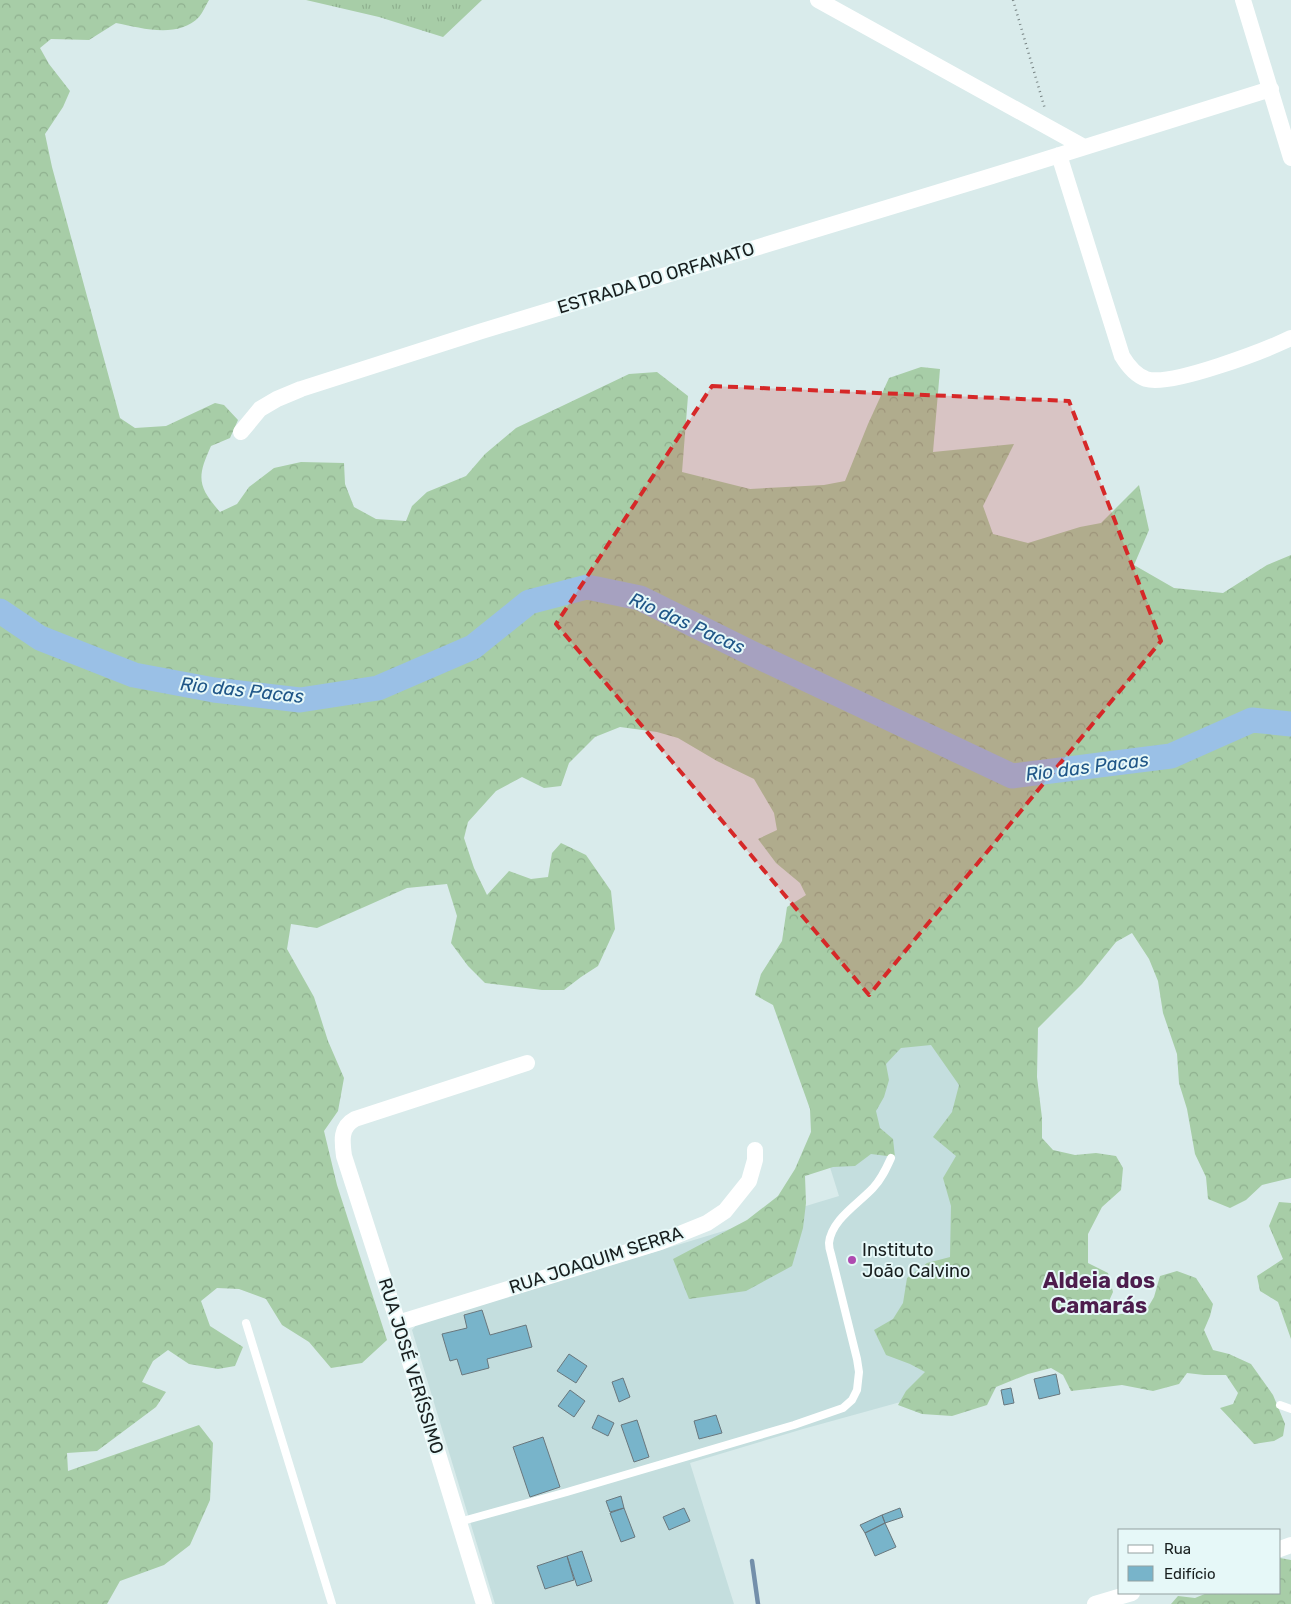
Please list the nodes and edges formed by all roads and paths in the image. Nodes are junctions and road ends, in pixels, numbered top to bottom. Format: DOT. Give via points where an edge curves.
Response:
graph roads {
  1 [pos="818,0"];
  2 [pos="1013,0"];
  3 [pos="1244,0"];
  4 [pos="1271,89"];
  5 [pos="1045,110"];
  6 [pos="1084,147"];
  7 [pos="1059,155"];
  8 [pos="1291,158"];
  9 [pos="1291,338"];
  10 [pos="241,432"];
  11 [pos="527,1063"];
  12 [pos="755,1150"];
  13 [pos="891,1158"];
  14 [pos="246,1322"];
  15 [pos="398,1323"];
  16 [pos="1280,1404"];
  17 [pos="1291,1409"];
  18 [pos="459,1522"];
  19 [pos="1129,1594"];
  20 [pos="332,1604"];
  21 [pos="484,1604"];
  22 [pos="1095,1604"];
  1 -- 6 [label="street"];
  2 -- 5 [label="path"];
  3 -- 4 [label="street"];
  4 -- 6 [label="street, ESTRADA DO ORFANATO"];
  4 -- 8 [label="street"];
  6 -- 7 [label="street, ESTRADA DO ORFANATO"];
  7 -- 9 [label="street" via="1122,356 1140,376 1148,380 1177,378"];
  7 -- 10 [label="street, ESTRADA DO ORFANATO" via="301,389 260,409"];
  11 -- 15 [label="street, RUA JOSÉ VERÍSSIMO" via="362,1116 344,1128 344,1156"];
  12 -- 15 [label="street, RUA JOAQUIM SERRA" via="749,1181 725,1211 707,1223 660,1242"];
  13 -- 18 [label="lane" via="874,1187 838,1222 829,1243 860,1372 857,1390 843,1408"];
  14 -- 20 [label="lane"];
  15 -- 18 [label="street, RUA JOSÉ VERÍSSIMO"];
  16 -- 17 [label="lane"];
  18 -- 21 [label="street, RUA JOSÉ VERÍSSIMO"];
  19 -- 22 [label="street"];
}
